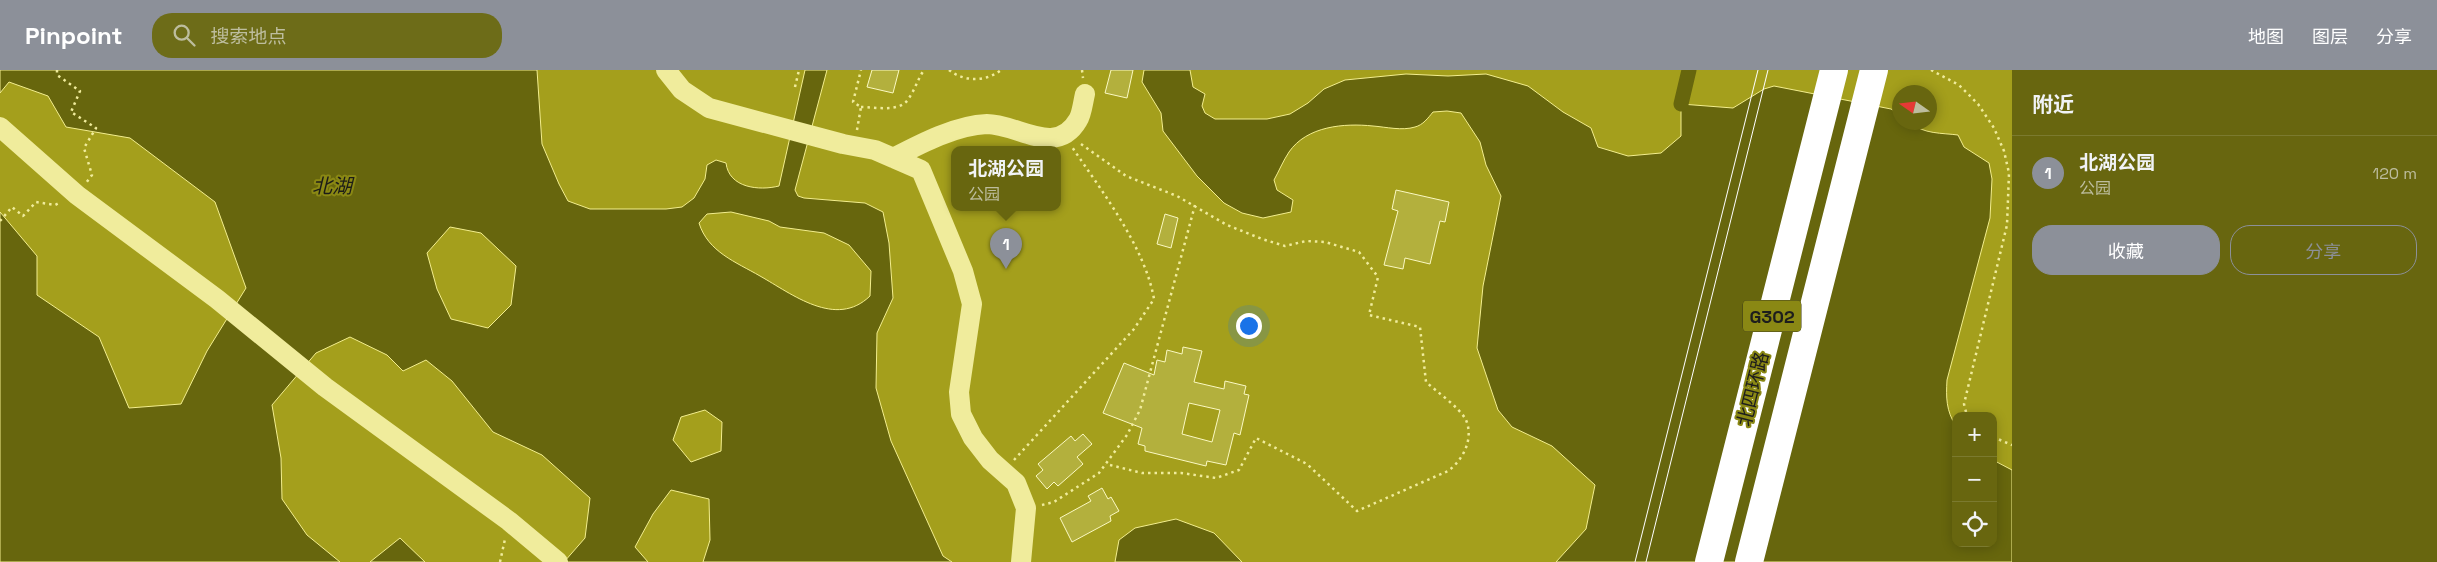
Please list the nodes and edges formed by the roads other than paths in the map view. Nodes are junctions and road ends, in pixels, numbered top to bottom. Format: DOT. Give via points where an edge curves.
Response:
graph roads {
  1 [pos="666,70"];
  2 [pos="1834,70"];
  3 [pos="1874,70"];
  4 [pos="1085,94"];
  5 [pos="1,128"];
  6 [pos="893,158"];
  7 [pos="1022,554"];
  8 [pos="552,556"];
  9 [pos="1709,562"];
  10 [pos="1749,562"];
  1 -- 6 [label="street" via="682,90 708,108 874,150"];
  2 -- 9 [label="highway, 北四环路 / G302"];
  3 -- 10 [label="highway, 北四环路 / G302"];
  4 -- 6 [label="street" via="1079,120 1064,136 1049,139 987,124 922,142"];
  5 -- 8 [label="street" via="77,195"];
  6 -- 7 [label="street" via="921,170 963,271 972,304 959,392 961,414 973,438 990,460 1016,483 1026,508"];
}
